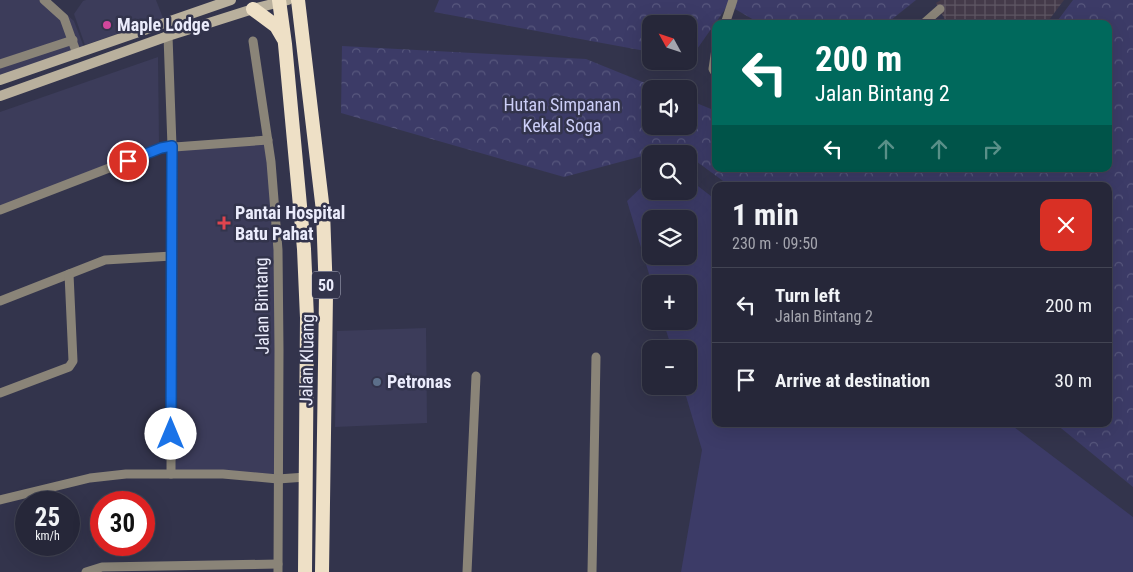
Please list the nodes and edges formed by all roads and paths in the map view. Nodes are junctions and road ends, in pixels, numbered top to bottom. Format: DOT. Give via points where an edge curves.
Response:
graph roads {
  1 [pos="44,0"];
  2 [pos="231,0"];
  3 [pos="298,0"];
  4 [pos="733,0"];
  5 [pos="282,1"];
  6 [pos="253,9"];
  7 [pos="940,9"];
  8 [pos="726,20"];
  9 [pos="928,20"];
  10 [pos="168,36"];
  11 [pos="73,40"];
  12 [pos="252,41"];
  13 [pos="285,44"];
  14 [pos="77,54"];
  15 [pos="0,64"];
  16 [pos="0,80"];
  17 [pos="0,96"];
  18 [pos="268,140"];
  19 [pos="172,146"];
  20 [pos="0,210"];
  21 [pos="172,256"];
  22 [pos="69,274"];
  23 [pos="0,301"];
  24 [pos="596,357"];
  25 [pos="476,376"];
  26 [pos="0,393"];
  27 [pos="171,474"];
  28 [pos="306,477"];
  29 [pos="278,479"];
  30 [pos="0,500"];
  31 [pos="278,568"];
  32 [pos="86,572"];
  33 [pos="305,572"];
  34 [pos="322,572"];
  35 [pos="467,572"];
  36 [pos="592,572"];
  1 -- 11 [label="street" via="64,18"];
  2 -- 14 [label="main road"];
  3 -- 34 [label="highway, Jalan Kluang / 50" via="323,211 326,295"];
  4 -- 8 [label="street"];
  5 -- 6 [label="main road"];
  5 -- 13 [label="highway, Jalan Kluang / 50"];
  6 -- 10 [label="main road"];
  6 -- 13 [label="highway" via="276,26"];
  7 -- 9 [label="street"];
  10 -- 17 [label="main road"];
  10 -- 19 [label="street"];
  11 -- 14 [label="street"];
  11 -- 15 [label="street"];
  12 -- 18 [label="street, Jalan Bintang"];
  13 -- 28 [label="highway, Jalan Kluang / 50" via="304,249"];
  14 -- 16 [label="main road"];
  18 -- 19 [label="street"];
  18 -- 29 [label="street, Jalan Bintang" via="278,250"];
  19 -- 20 [label="street"];
  19 -- 21 [label="street"];
  21 -- 22 [label="street" via="112,259"];
  21 -- 27 [label="street"];
  22 -- 23 [label="street"];
  22 -- 26 [label="street" via="73,361 69,367"];
  24 -- 36 [label="street"];
  25 -- 35 [label="street"];
  27 -- 29 [label="street"];
  27 -- 30 [label="street" via="90,478"];
  28 -- 29 [label="street"];
  28 -- 33 [label="highway, Jalan Kluang / 50"];
  29 -- 31 [label="street, Jalan Bintang"];
  31 -- 32 [label="street" via="102,567"];
}
